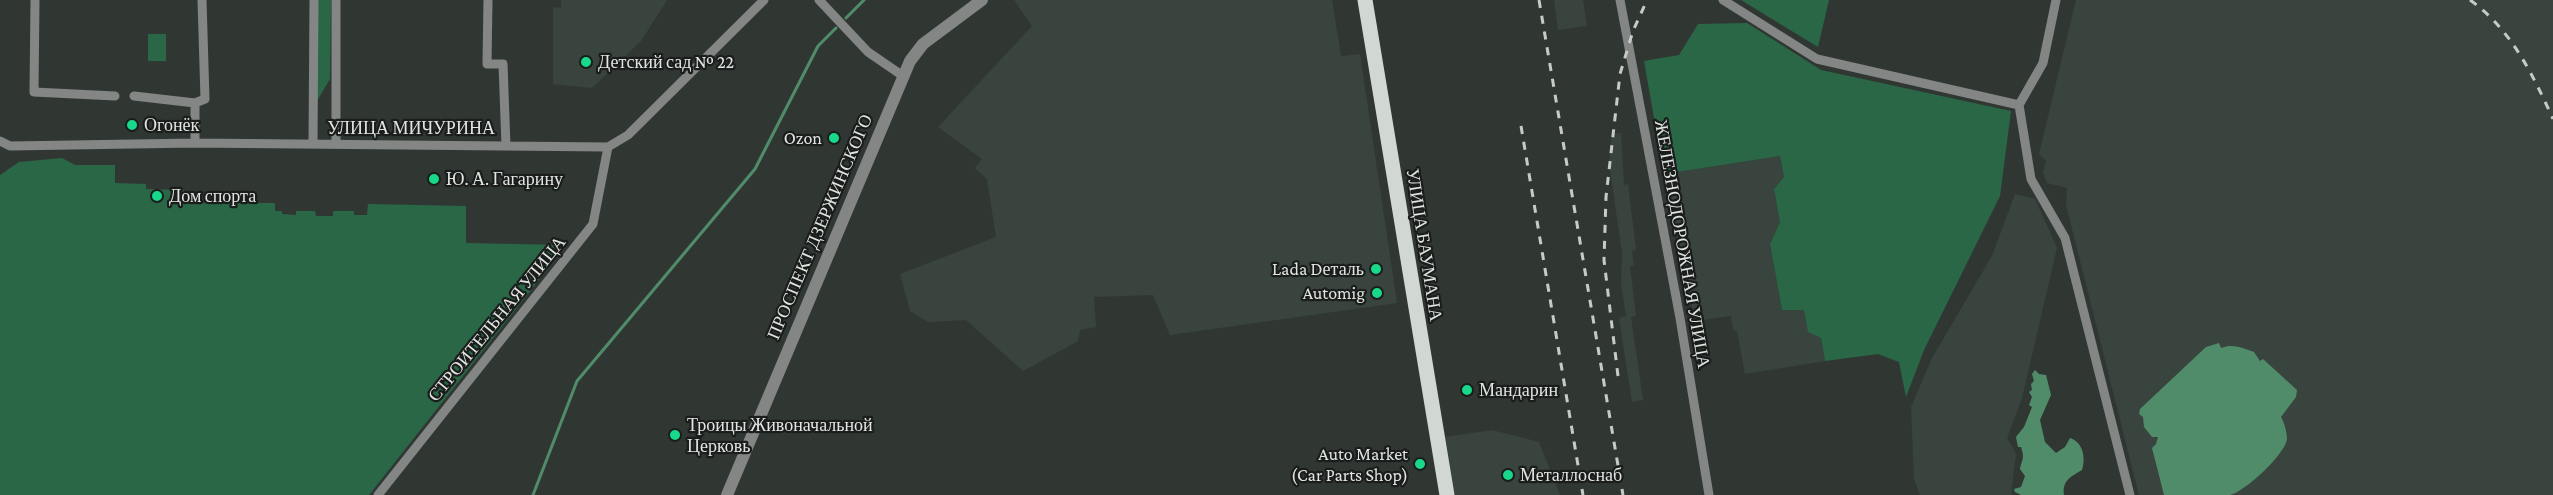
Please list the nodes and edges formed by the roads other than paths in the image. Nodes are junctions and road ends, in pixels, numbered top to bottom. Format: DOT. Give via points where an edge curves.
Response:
graph roads {
  1 [pos="35,0"];
  2 [pos="202,0"];
  3 [pos="314,0"];
  4 [pos="336,0"];
  5 [pos="488,0"];
  6 [pos="764,0"];
  7 [pos="819,0"];
  8 [pos="982,0"];
  9 [pos="1365,0"];
  10 [pos="1620,0"];
  11 [pos="1723,0"];
  12 [pos="2056,0"];
  13 [pos="903,76"];
  14 [pos="115,96"];
  15 [pos="134,96"];
  16 [pos="195,103"];
  17 [pos="2019,105"];
  18 [pos="0,141"];
  19 [pos="195,143"];
  20 [pos="313,144"];
  21 [pos="336,144"];
  22 [pos="506,146"];
  23 [pos="608,147"];
  24 [pos="378,495"];
  25 [pos="727,495"];
  26 [pos="1447,495"];
  27 [pos="1709,495"];
  28 [pos="2130,495"];
  1 -- 14 [label="street" via="34,92"];
  2 -- 16 [label="street" via="204,99"];
  3 -- 20 [label="street"];
  4 -- 21 [label="street"];
  5 -- 22 [label="street" via="487,64 503,64"];
  6 -- 23 [label="street" via="628,135"];
  7 -- 13 [label="street" via="868,52"];
  8 -- 13 [label="street, ПРОСПЕКТ ДЗЕРЖИНСКОГО" via="923,44"];
  9 -- 26 [label="main road, УЛИЦА БАУМАНА"];
  10 -- 27 [label="street, ЖЕЛЕЗНОДОРОЖНАЯ УЛИЦА"];
  11 -- 17 [label="street" via="1817,59"];
  12 -- 17 [label="street" via="2043,63"];
  13 -- 25 [label="street, ПРОСПЕКТ ДЗЕРЖИНСКОГО"];
  15 -- 16 [label="street"];
  16 -- 19 [label="street"];
  17 -- 28 [label="street" via="2031,179 2065,238"];
  18 -- 19 [label="street, УЛИЦА МИЧУРИНА" via="10,146"];
  19 -- 20 [label="street, УЛИЦА МИЧУРИНА"];
  20 -- 21 [label="street, УЛИЦА МИЧУРИНА"];
  21 -- 22 [label="street, УЛИЦА МИЧУРИНА"];
  22 -- 23 [label="street, УЛИЦА МИЧУРИНА"];
  23 -- 24 [label="street, СТРОИТЕЛЬНАЯ УЛИЦА" via="593,224"];
}
